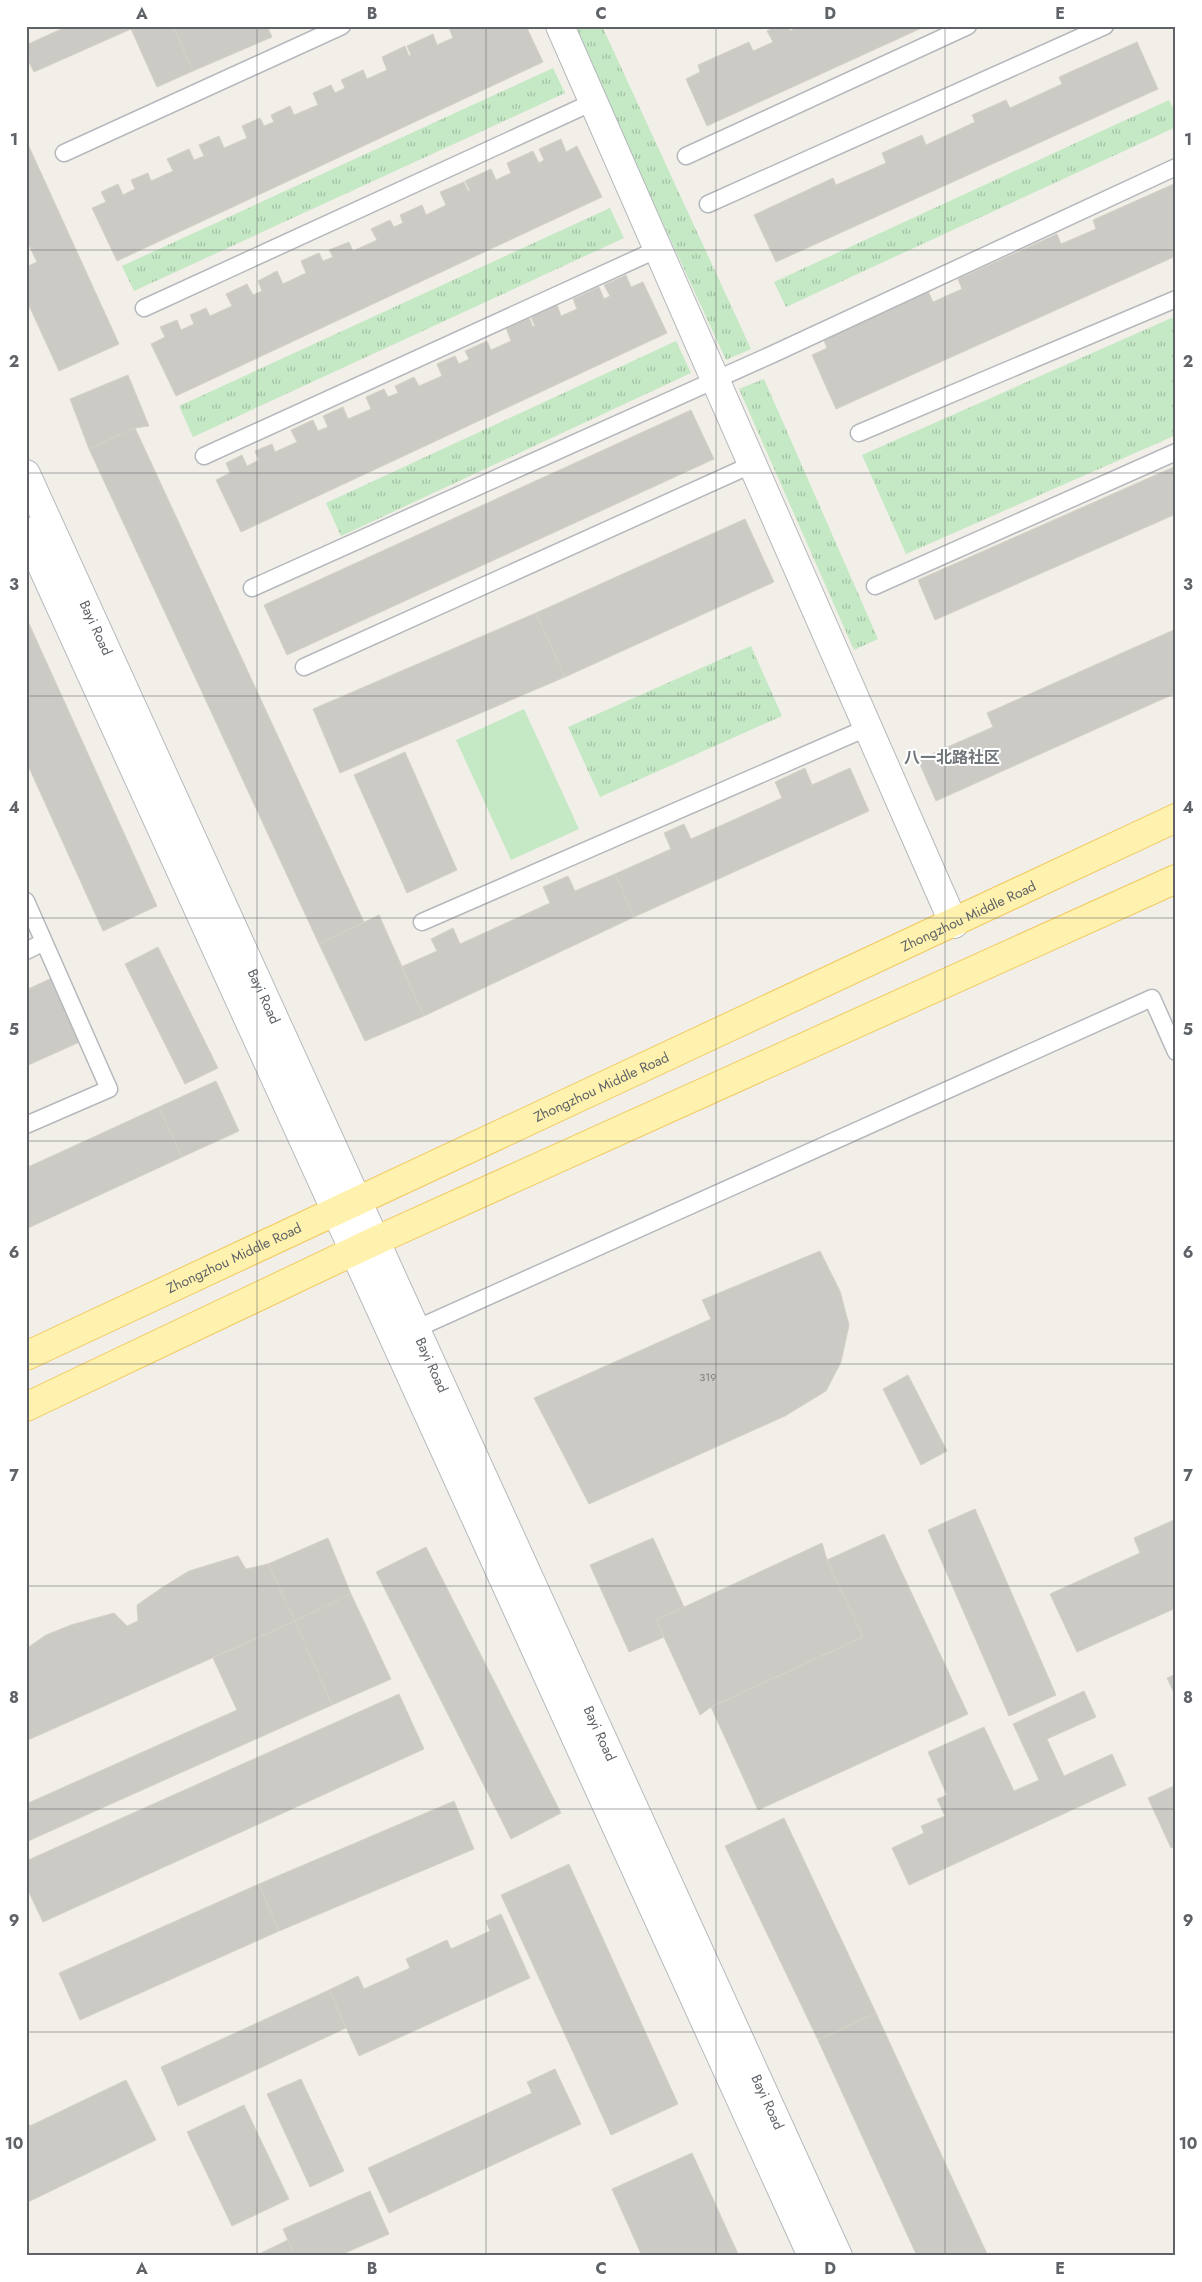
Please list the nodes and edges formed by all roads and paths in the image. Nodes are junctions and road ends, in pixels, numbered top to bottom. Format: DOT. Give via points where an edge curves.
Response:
graph roads {
  1 [pos="342,26"];
  2 [pos="560,26"];
  3 [pos="968,26"];
  4 [pos="1105,26"];
  5 [pos="593,102"];
  6 [pos="64,153"];
  7 [pos="686,156"];
  8 [pos="1176,167"];
  9 [pos="708,204"];
  10 [pos="658,248"];
  11 [pos="1176,299"];
  12 [pos="144,308"];
  13 [pos="716,380"];
  14 [pos="859,433"];
  15 [pos="1176,452"];
  16 [pos="204,456"];
  17 [pos="753,464"];
  18 [pos="26,474"];
  19 [pos="26,531"];
  20 [pos="875,586"];
  21 [pos="252,588"];
  22 [pos="304,667"];
  23 [pos="869,727"];
  24 [pos="1176,818"];
  25 [pos="1176,878"];
  26 [pos="26,902"];
  27 [pos="422,922"];
  28 [pos="954,924"];
  29 [pos="44,942"];
  30 [pos="26,950"];
  31 [pos="1176,1052"];
  32 [pos="26,1125"];
  33 [pos="346,1204"];
  34 [pos="365,1246"];
  35 [pos="406,1333"];
  36 [pos="26,1356"];
  37 [pos="26,1407"];
  38 [pos="812,2256"];
  39 [pos="838,2256"];
  1 -- 6 [label="lane"];
  2 -- 5 [label="street"];
  3 -- 7 [label="lane"];
  4 -- 9 [label="lane"];
  5 -- 10 [label="street"];
  5 -- 12 [label="lane"];
  8 -- 13 [label="lane"];
  10 -- 13 [label="street"];
  10 -- 16 [label="lane"];
  11 -- 14 [label="lane"];
  13 -- 17 [label="street"];
  13 -- 21 [label="lane"];
  15 -- 20 [label="lane"];
  17 -- 22 [label="lane"];
  17 -- 23 [label="street"];
  18 -- 33 [label="street, Bayi Road"];
  19 -- 33 [label="street, Bayi Road"];
  23 -- 27 [label="lane"];
  23 -- 28 [label="street"];
  24 -- 28 [label="main road, Zhongzhou Middle Road"];
  25 -- 34 [label="main road"];
  26 -- 29 [label="lane"];
  28 -- 33 [label="main road, Zhongzhou Middle Road"];
  29 -- 30 [label="lane"];
  29 -- 32 [label="lane" via="110,1089"];
  31 -- 35 [label="lane" via="1152,998"];
  33 -- 34 [label="street, Bayi Road"];
  33 -- 36 [label="main road, Zhongzhou Middle Road"];
  34 -- 35 [label="street, Bayi Road"];
  34 -- 37 [label="main road"];
  35 -- 38 [label="street, Bayi Road"];
  35 -- 39 [label="street, Bayi Road"];
}
